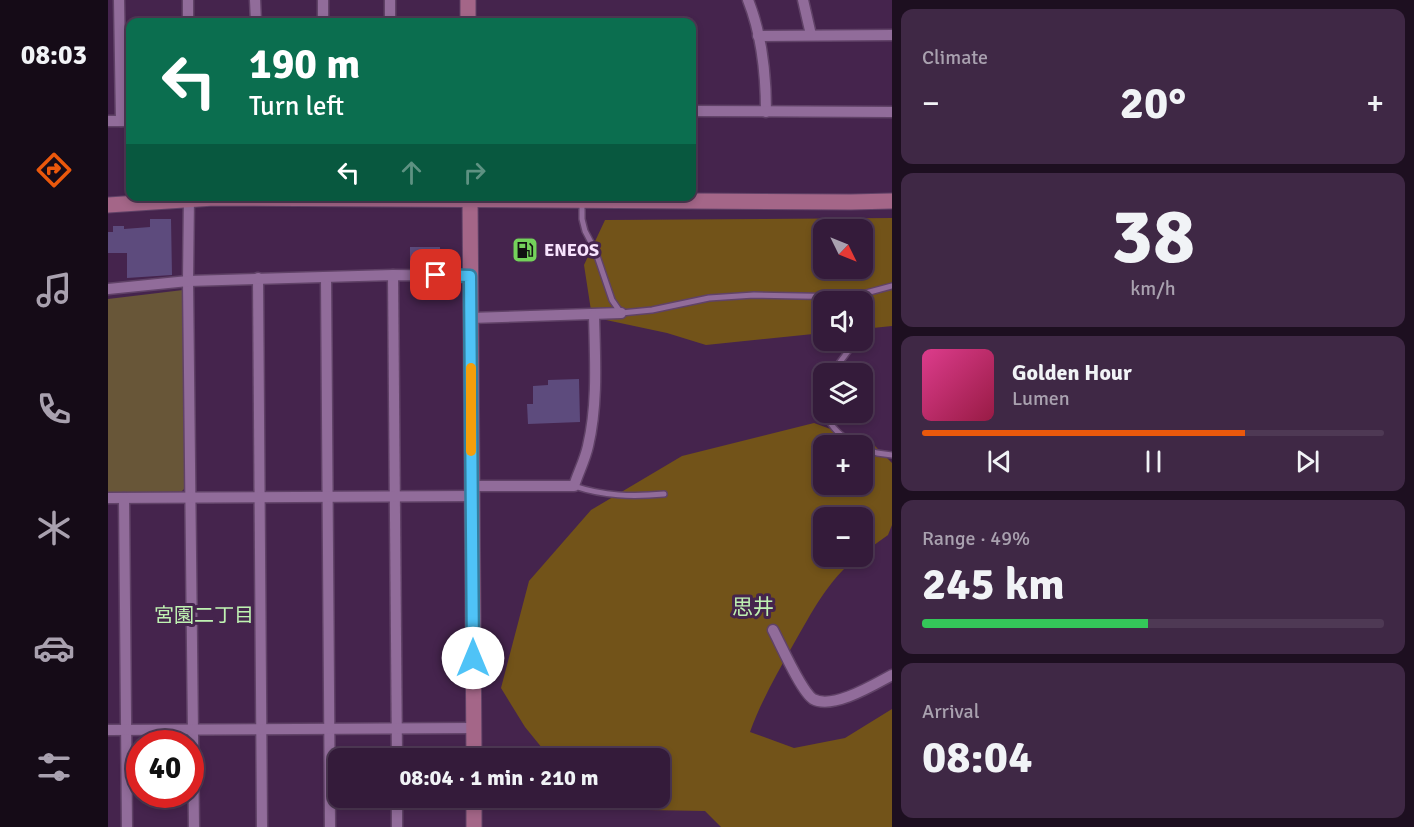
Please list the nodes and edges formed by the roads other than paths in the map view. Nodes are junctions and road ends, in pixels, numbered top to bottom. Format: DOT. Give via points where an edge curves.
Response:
graph roads {
  1 [pos="119,0"];
  2 [pos="188,0"];
  3 [pos="255,0"];
  4 [pos="323,0"];
  5 [pos="390,0"];
  6 [pos="468,0"];
  7 [pos="748,0"];
  8 [pos="803,0"];
  9 [pos="188,18"];
  10 [pos="256,18"];
  11 [pos="323,18"];
  12 [pos="390,18"];
  13 [pos="468,18"];
  14 [pos="811,35"];
  15 [pos="892,35"];
  16 [pos="758,36"];
  17 [pos="696,111"];
  18 [pos="766,112"];
  19 [pos="892,112"];
  20 [pos="108,121"];
  21 [pos="126,121"];
  22 [pos="696,199"];
  23 [pos="154,201"];
  24 [pos="189,201"];
  25 [pos="470,201"];
  26 [pos="582,201"];
  27 [pos="892,201"];
  28 [pos="108,205"];
  29 [pos="393,275"];
  30 [pos="470,276"];
  31 [pos="258,278"];
  32 [pos="326,278"];
  33 [pos="188,281"];
  34 [pos="892,286"];
  35 [pos="108,289"];
  36 [pos="873,292"];
  37 [pos="813,297"];
  38 [pos="621,313"];
  39 [pos="594,315"];
  40 [pos="470,318"];
  41 [pos="830,423"];
  42 [pos="841,435"];
  43 [pos="873,452"];
  44 [pos="892,455"];
  45 [pos="574,486"];
  46 [pos="472,491"];
  47 [pos="664,494"];
  48 [pos="394,496"];
  49 [pos="260,497"];
  50 [pos="108,498"];
  51 [pos="124,498"];
  52 [pos="192,498"];
  53 [pos="328,498"];
  54 [pos="773,630"];
  55 [pos="892,675"];
  56 [pos="330,728"];
  57 [pos="397,728"];
  58 [pos="473,728"];
  59 [pos="126,729"];
  60 [pos="194,729"];
  61 [pos="108,730"];
  62 [pos="262,730"];
  63 [pos="397,748"];
  64 [pos="474,748"];
  65 [pos="397,808"];
  66 [pos="474,808"];
  67 [pos="127,827"];
  68 [pos="194,827"];
  69 [pos="262,827"];
  70 [pos="330,827"];
  71 [pos="397,827"];
  72 [pos="474,827"];
  1 -- 21 [label="street"];
  2 -- 9 [label="street"];
  3 -- 10 [label="street"];
  4 -- 11 [label="street"];
  5 -- 12 [label="street"];
  6 -- 13 [label="street"];
  7 -- 16 [label="street"];
  8 -- 14 [label="street"];
  14 -- 15 [label="street"];
  14 -- 16 [label="street"];
  16 -- 18 [label="street" via="766,81"];
  17 -- 18 [label="street"];
  18 -- 19 [label="street"];
  20 -- 21 [label="street"];
  22 -- 27 [label="street"];
  23 -- 28 [label="street"];
  24 -- 33 [label="street"];
  25 -- 30 [label="street"];
  26 -- 38 [label="lane" via="585,231 612,300"];
  29 -- 30 [label="street"];
  29 -- 32 [label="street"];
  29 -- 48 [label="street"];
  30 -- 40 [label="street"];
  31 -- 32 [label="street"];
  31 -- 33 [label="street"];
  31 -- 49 [label="street"];
  32 -- 53 [label="street"];
  33 -- 35 [label="street"];
  33 -- 52 [label="street"];
  34 -- 36 [label="lane"];
  37 -- 38 [label="lane" via="709,298"];
  38 -- 39 [label="street"];
  39 -- 40 [label="street"];
  39 -- 45 [label="street" via="591,427"];
  40 -- 46 [label="street"];
  41 -- 42 [label="lane"];
  43 -- 44 [label="lane"];
  45 -- 46 [label="street"];
  45 -- 47 [label="lane" via="596,494"];
  46 -- 48 [label="street"];
  46 -- 58 [label="street"];
  48 -- 53 [label="street"];
  48 -- 57 [label="street"];
  49 -- 52 [label="street"];
  49 -- 53 [label="street"];
  49 -- 62 [label="street"];
  50 -- 51 [label="street"];
  51 -- 52 [label="street"];
  51 -- 59 [label="street"];
  52 -- 60 [label="street"];
  53 -- 56 [label="street"];
  54 -- 55 [label="street" via="805,691 814,699 853,695"];
  56 -- 57 [label="street"];
  56 -- 62 [label="street"];
  56 -- 70 [label="street"];
  57 -- 58 [label="street"];
  57 -- 63 [label="street"];
  58 -- 64 [label="street"];
  59 -- 60 [label="street"];
  59 -- 61 [label="street"];
  59 -- 67 [label="street"];
  60 -- 62 [label="street"];
  60 -- 68 [label="street"];
  62 -- 69 [label="street"];
  65 -- 71 [label="street"];
  66 -- 72 [label="street"];
}
